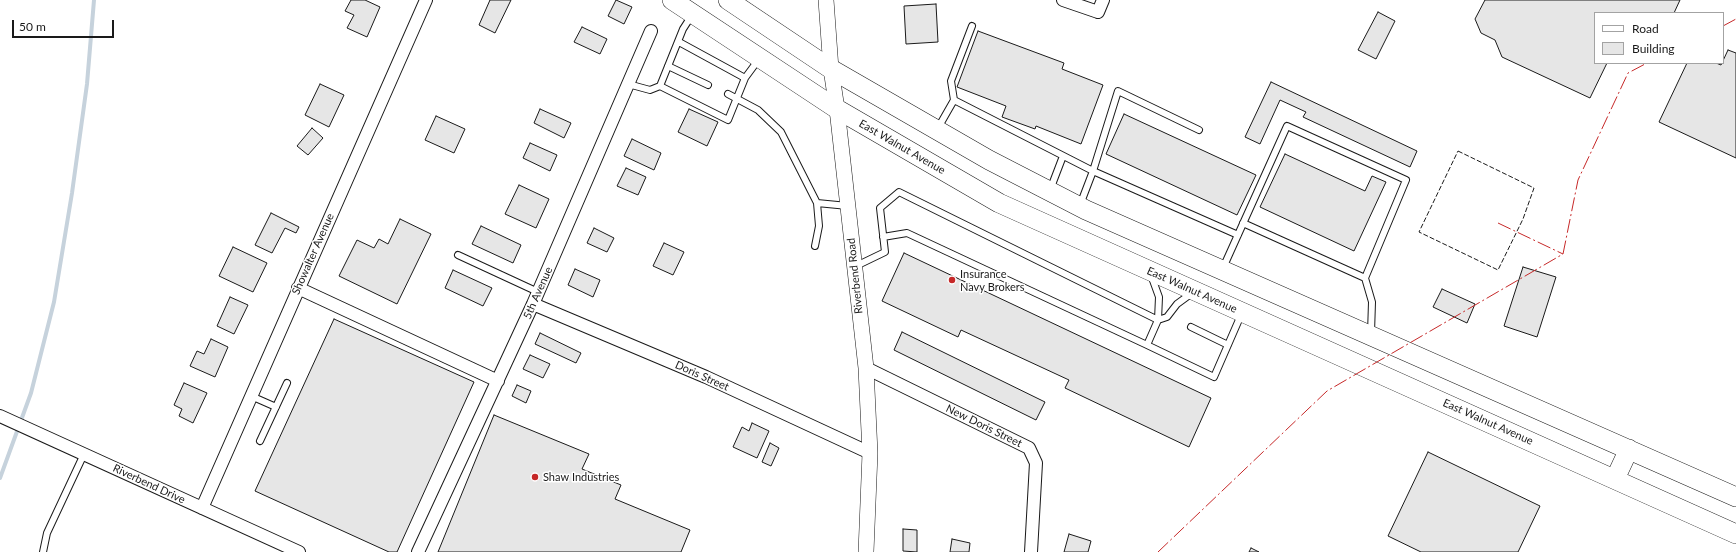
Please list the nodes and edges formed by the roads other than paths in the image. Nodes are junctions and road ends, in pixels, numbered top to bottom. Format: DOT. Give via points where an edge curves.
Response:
graph roads {
  1 [pos="426,0"];
  2 [pos="672,0"];
  3 [pos="728,0"];
  4 [pos="826,0"];
  5 [pos="1063,0"];
  6 [pos="1093,0"];
  7 [pos="1103,0"];
  8 [pos="1098,12"];
  9 [pos="693,14"];
  10 [pos="972,26"];
  11 [pos="651,31"];
  12 [pos="679,42"];
  13 [pos="759,58"];
  14 [pos="668,66"];
  15 [pos="831,69"];
  16 [pos="746,78"];
  17 [pos="628,84"];
  18 [pos="708,85"];
  19 [pos="660,86"];
  20 [pos="728,94"];
  21 [pos="737,98"];
  22 [pos="954,100"];
  23 [pos="837,109"];
  24 [pos="937,130"];
  25 [pos="1199,130"];
  26 [pos="1064,156"];
  27 [pos="1093,171"];
  28 [pos="1050,191"];
  29 [pos="817,203"];
  30 [pos="848,206"];
  31 [pos="1080,206"];
  32 [pos="1243,223"];
  33 [pos="1238,235"];
  34 [pos="883,237"];
  35 [pos="815,246"];
  36 [pos="458,255"];
  37 [pos="854,267"];
  38 [pos="1222,269"];
  39 [pos="1149,271"];
  40 [pos="1365,278"];
  41 [pos="298,288"];
  42 [pos="1195,290"];
  43 [pos="538,292"];
  44 [pos="533,304"];
  45 [pos="1242,312"];
  46 [pos="1158,320"];
  47 [pos="1191,327"];
  48 [pos="1371,335"];
  49 [pos="1147,345"];
  50 [pos="1228,345"];
  51 [pos="866,368"];
  52 [pos="498,381"];
  53 [pos="287,383"];
  54 [pos="251,396"];
  55 [pos="276,407"];
  56 [pos="0,416"];
  57 [pos="260,441"];
  58 [pos="1629,448"];
  59 [pos="870,453"];
  60 [pos="84,454"];
  61 [pos="1615,479"];
  62 [pos="1736,497"];
  63 [pos="202,508"];
  64 [pos="1736,534"];
  65 [pos="43,552"];
  66 [pos="299,552"];
  67 [pos="418,552"];
  68 [pos="866,552"];
  69 [pos="1031,552"];
  1 -- 41 [label="street, Showalter Avenue"];
  2 -- 9 [label="main road, East Walnut Avenue"];
  3 -- 15 [label="main road"];
  4 -- 15 [label="street, Riverbend Road"];
  5 -- 8 [label="street"];
  6 -- 8 [label="street"];
  7 -- 8 [label="street"];
  9 -- 12 [label="lane" via="683,29"];
  9 -- 13 [label="main road, East Walnut Avenue"];
  10 -- 22 [label="lane" via="950,81"];
  11 -- 17 [label="street, 5th Avenue"];
  12 -- 14 [label="lane"];
  12 -- 16 [label="lane"];
  13 -- 16 [label="lane"];
  13 -- 23 [label="main road, East Walnut Avenue"];
  14 -- 18 [label="lane"];
  14 -- 19 [label="lane"];
  15 -- 23 [label="street, Riverbend Road"];
  15 -- 24 [label="main road"];
  16 -- 21 [label="lane"];
  17 -- 19 [label="lane" via="650,90"];
  17 -- 43 [label="street, 5th Avenue"];
  19 -- 21 [label="lane" via="728,120"];
  20 -- 21 [label="lane"];
  21 -- 29 [label="lane" via="758,110 781,132"];
  22 -- 24 [label="lane"];
  22 -- 26 [label="lane"];
  23 -- 30 [label="street, Riverbend Road"];
  23 -- 39 [label="main road, East Walnut Avenue" via="999,203"];
  24 -- 28 [label="main road"];
  25 -- 27 [label="lane" via="1118,91"];
  26 -- 27 [label="lane"];
  26 -- 28 [label="lane"];
  27 -- 31 [label="lane"];
  27 -- 33 [label="lane"];
  28 -- 31 [label="main road"];
  29 -- 30 [label="lane"];
  29 -- 35 [label="lane" via="819,226"];
  30 -- 37 [label="street, Riverbend Road"];
  31 -- 38 [label="main road"];
  32 -- 33 [label="lane"];
  32 -- 40 [label="lane"];
  32 -- 40 [label="lane" via="1287,126 1406,180"];
  33 -- 38 [label="lane"];
  34 -- 37 [label="lane" via="885,252"];
  34 -- 46 [label="lane" via="880,208 899,192"];
  34 -- 49 [label="lane" via="907,233"];
  36 -- 43 [label="lane"];
  37 -- 51 [label="street, Riverbend Road"];
  38 -- 48 [label="main road"];
  39 -- 42 [label="main road, East Walnut Avenue"];
  39 -- 46 [label="lane" via="1159,297"];
  40 -- 48 [label="lane" via="1372,302"];
  41 -- 52 [label="street"];
  41 -- 54 [label="street, Showalter Avenue"];
  42 -- 45 [label="main road, East Walnut Avenue"];
  42 -- 46 [label="lane" via="1177,304 1167,317"];
  43 -- 44 [label="street, 5th Avenue"];
  44 -- 52 [label="street, 5th Avenue"];
  44 -- 59 [label="street, Doris Street" via="706,377"];
  45 -- 50 [label="lane"];
  45 -- 61 [label="main road, East Walnut Avenue"];
  46 -- 49 [label="lane"];
  47 -- 50 [label="lane"];
  48 -- 58 [label="main road"];
  49 -- 50 [label="lane" via="1214,377"];
  51 -- 59 [label="street, Riverbend Road"];
  51 -- 69 [label="street, New Doris Street" via="1029,448 1036,463"];
  52 -- 67 [label="street, 5th Avenue"];
  53 -- 55 [label="lane"];
  54 -- 55 [label="lane"];
  54 -- 63 [label="street, Showalter Avenue"];
  55 -- 57 [label="lane"];
  56 -- 60 [label="street, Riverbend Drive"];
  58 -- 61 [label="main road"];
  58 -- 62 [label="main road"];
  59 -- 68 [label="street, Riverbend Road"];
  60 -- 63 [label="street, Riverbend Drive"];
  60 -- 65 [label="lane" via="47,534"];
  61 -- 64 [label="main road, East Walnut Avenue"];
  63 -- 66 [label="street, Riverbend Drive"];
}
